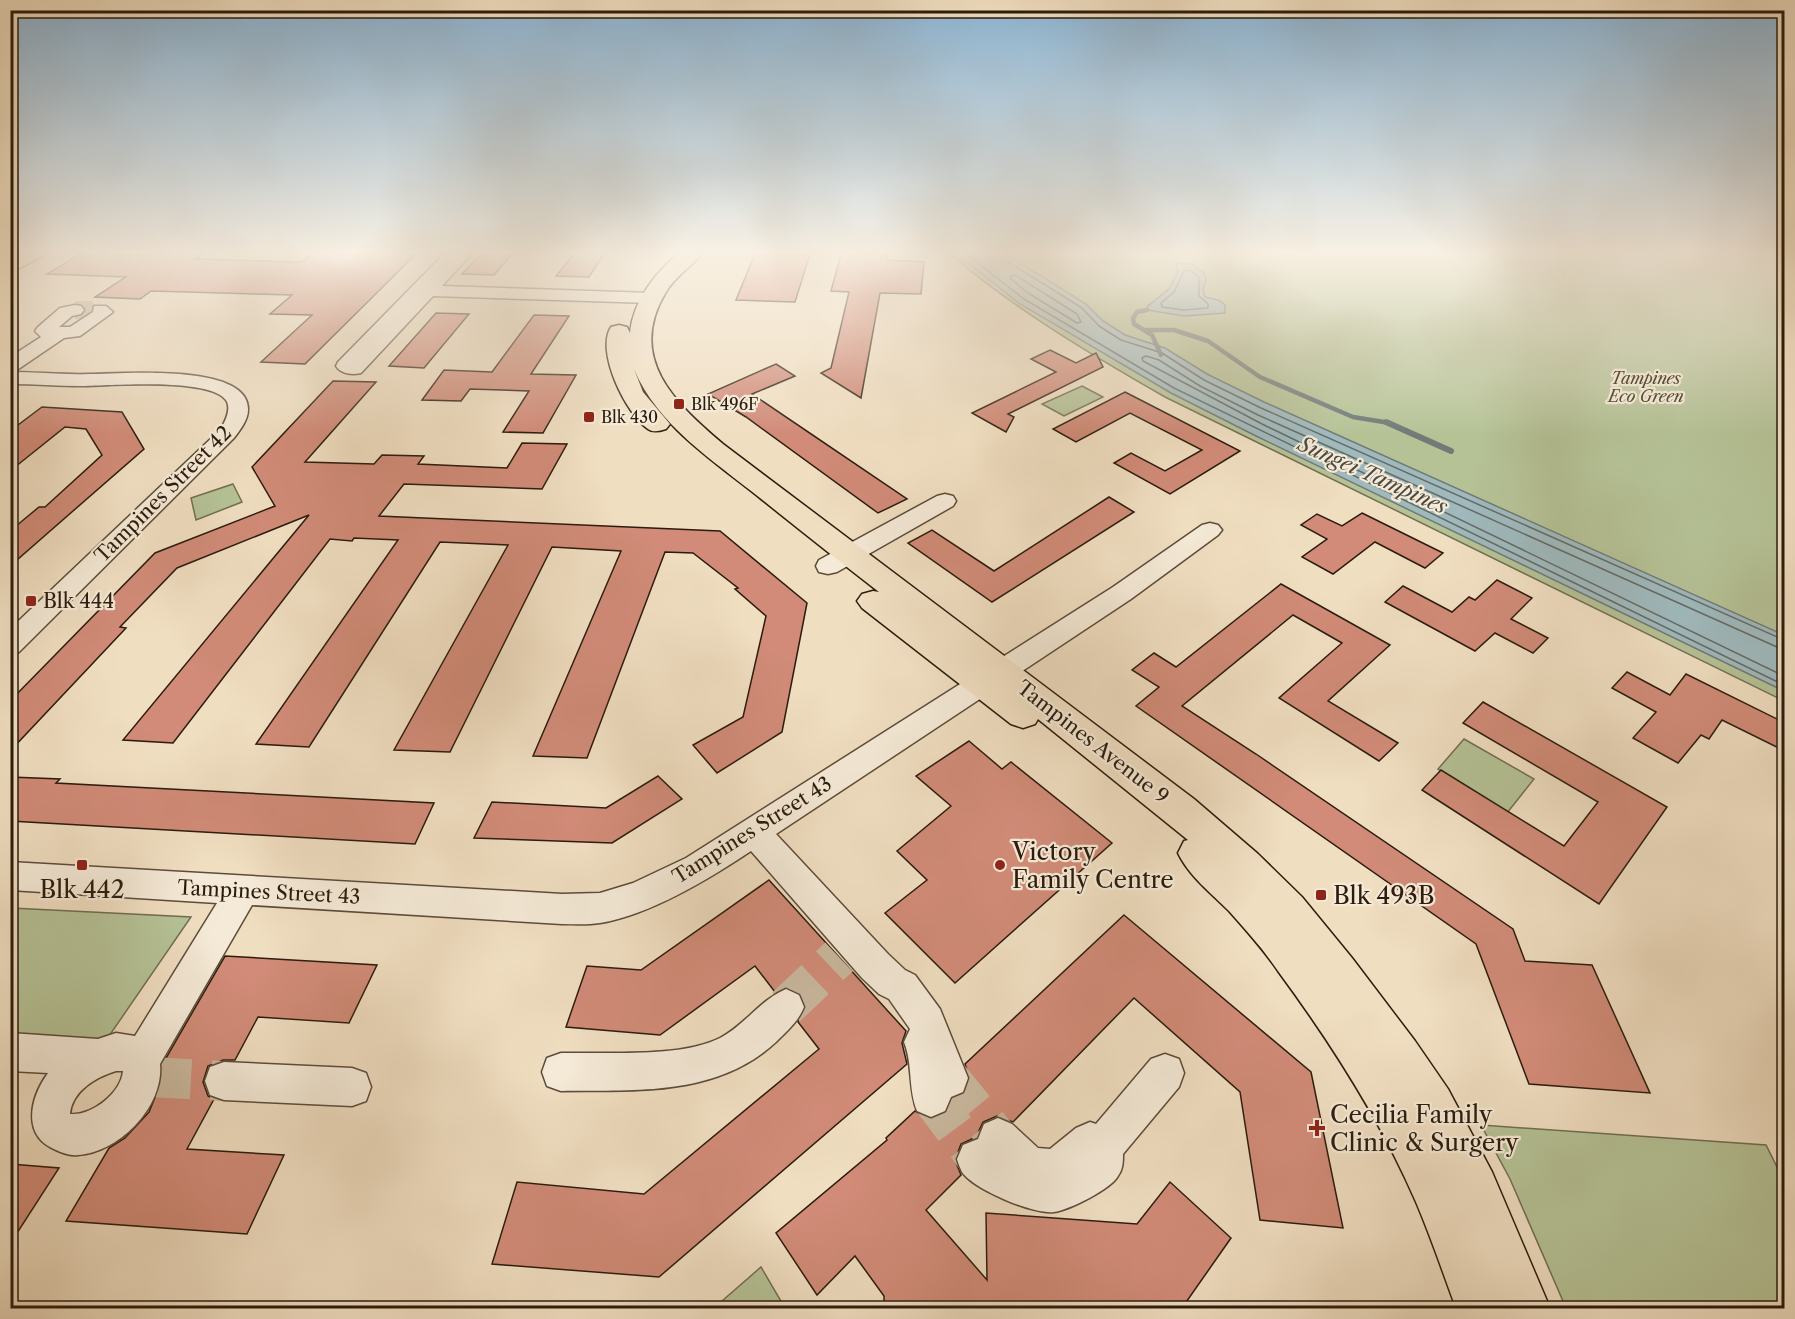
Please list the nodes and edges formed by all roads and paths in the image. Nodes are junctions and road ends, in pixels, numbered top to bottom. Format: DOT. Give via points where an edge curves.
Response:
graph roads {
  1 [pos="65,313"];
  2 [pos="103,313"];
  3 [pos="628,313"];
  4 [pos="58,334"];
  5 [pos="10,366"];
  6 [pos="10,378"];
  7 [pos="93,380"];
  8 [pos="945,501"];
  9 [pos="1210,530"];
  10 [pos="839,560"];
  11 [pos="10,636"];
  12 [pos="10,645"];
  13 [pos="991,677"];
  14 [pos="754,832"];
  15 [pos="10,876"];
  16 [pos="243,890"];
  17 [pos="786,1007"];
  18 [pos="10,1052"];
  19 [pos="97,1057"];
  20 [pos="145,1072"];
  21 [pos="561,1072"];
  22 [pos="1165,1073"];
  23 [pos="224,1081"];
  24 [pos="352,1087"];
  25 [pos="940,1088"];
  26 [pos="987,1148"];
  27 [pos="1483,1308"];
  28 [pos="1523,1308"];
  1 -- 4 [label="street" via="44,331"];
  2 -- 4 [label="street" via="79,330"];
  3 -- 10 [label="main road, Tampines Avenue 9" via="618,326 619,352 625,385 638,404 690,458"];
  4 -- 5 [label="street"];
  6 -- 7 [label="street, Tampines Street 42"];
  7 -- 11 [label="street, Tampines Street 42" via="209,393 222,405 225,421 202,451"];
  7 -- 12 [label="street, Tampines Street 42" via="168,380 211,385 233,395 239,415 227,434"];
  8 -- 10 [label="street"];
  9 -- 13 [label="street, Tampines Street 43" via="1131,587"];
  10 -- 13 [label="main road, Tampines Avenue 9"];
  13 -- 14 [label="street, Tampines Street 43"];
  13 -- 27 [label="main road, Tampines Avenue 9" via="1176,833 1225,879 1298,961 1368,1060 1392,1103 1438,1192"];
  13 -- 28 [label="main road, Tampines Avenue 9" via="1209,834 1313,940 1431,1106 1474,1190"];
  14 -- 16 [label="street, Tampines Street 43" via="688,873 640,896 600,908"];
  14 -- 25 [label="street" via="846,950 892,982 927,1049"];
  15 -- 16 [label="street, Tampines Street 43"];
  16 -- 20 [label="street"];
  17 -- 21 [label="street" via="748,1042 710,1061 668,1068"];
  18 -- 19 [label="street"];
  19 -- 20 [label="street" via="131,1053"];
  19 -- 20 [label="street" via="78,1068 52,1100 50,1116 55,1128 68,1135 86,1133 123,1110 137,1093"];
  22 -- 26 [label="street" via="1103,1147 1103,1164 1062,1189 1042,1190 999,1175"];
  23 -- 24 [label="street"];
}
